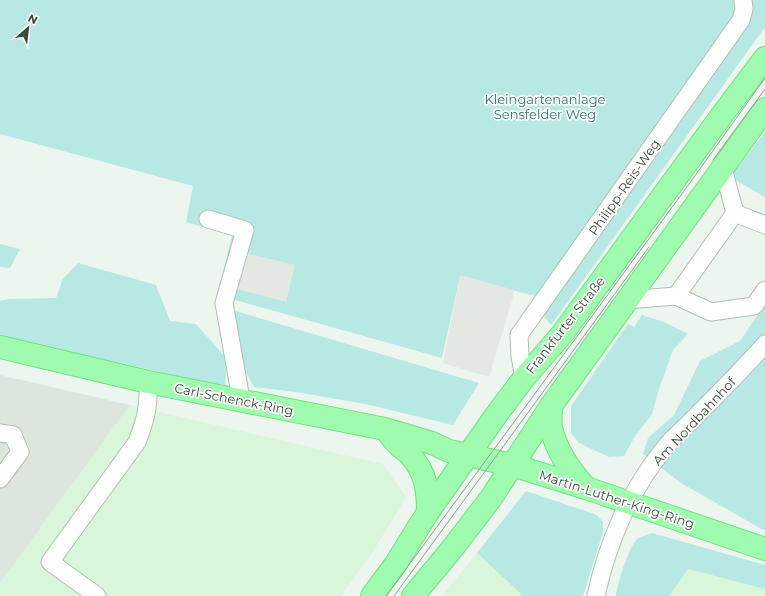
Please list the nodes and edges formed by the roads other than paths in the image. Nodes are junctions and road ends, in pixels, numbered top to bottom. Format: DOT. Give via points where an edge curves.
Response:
graph roads {
  1 [pos="743,0"];
  2 [pos="765,58"];
  3 [pos="765,109"];
  4 [pos="723,168"];
  5 [pos="735,212"];
  6 [pos="208,220"];
  7 [pos="765,225"];
  8 [pos="765,290"];
  9 [pos="676,296"];
  10 [pos="626,300"];
  11 [pos="765,344"];
  12 [pos="0,348"];
  13 [pos="524,378"];
  14 [pos="148,382"];
  15 [pos="241,400"];
  16 [pos="551,406"];
  17 [pos="384,428"];
  18 [pos="0,433"];
  19 [pos="468,454"];
  20 [pos="512,465"];
  21 [pos="0,479"];
  22 [pos="586,488"];
  23 [pos="630,503"];
  24 [pos="428,512"];
  25 [pos="765,549"];
  26 [pos="97,596"];
  27 [pos="372,596"];
  28 [pos="413,596"];
  29 [pos="596,596"];
  1 -- 13 [label="street, Philipp-Reis-Weg" via="741,20 519,335"];
  2 -- 13 [label="main road, Frankfurter Straße" via="563,333"];
  3 -- 4 [label="main road"];
  4 -- 5 [label="street"];
  4 -- 10 [label="main road"];
  5 -- 7 [label="street"];
  5 -- 9 [label="street"];
  6 -- 15 [label="street" via="244,230 224,303"];
  8 -- 9 [label="street" via="754,306 711,312"];
  9 -- 10 [label="street"];
  10 -- 16 [label="main road"];
  11 -- 23 [label="street, Am Nordbahnhof" via="664,448 644,476"];
  12 -- 14 [label="main road, Carl-Schenck-Ring"];
  13 -- 19 [label="main road, Frankfurter Straße"];
  14 -- 15 [label="main road, Carl-Schenck-Ring"];
  14 -- 26 [label="street" via="149,403 137,442 50,562"];
  15 -- 17 [label="main road, Carl-Schenck-Ring"];
  16 -- 20 [label="main road"];
  16 -- 22 [label="main road" via="551,427 558,448 568,468"];
  17 -- 19 [label="main road, Carl-Schenck-Ring" via="449,451"];
  17 -- 24 [label="main road" via="419,467 428,491"];
  18 -- 21 [label="street" via="13,436 20,452"];
  19 -- 20 [label="main road, Martin-Luther-King-Ring"];
  19 -- 24 [label="main road, Frankfurter Straße"];
  20 -- 22 [label="main road, Martin-Luther-King-Ring"];
  20 -- 28 [label="main road" via="491,498"];
  22 -- 23 [label="main road, Martin-Luther-King-Ring"];
  23 -- 25 [label="main road, Martin-Luther-King-Ring"];
  23 -- 29 [label="street, Am Nordbahnhof" via="606,554"];
  24 -- 27 [label="main road, Frankfurter Straße"];
}
